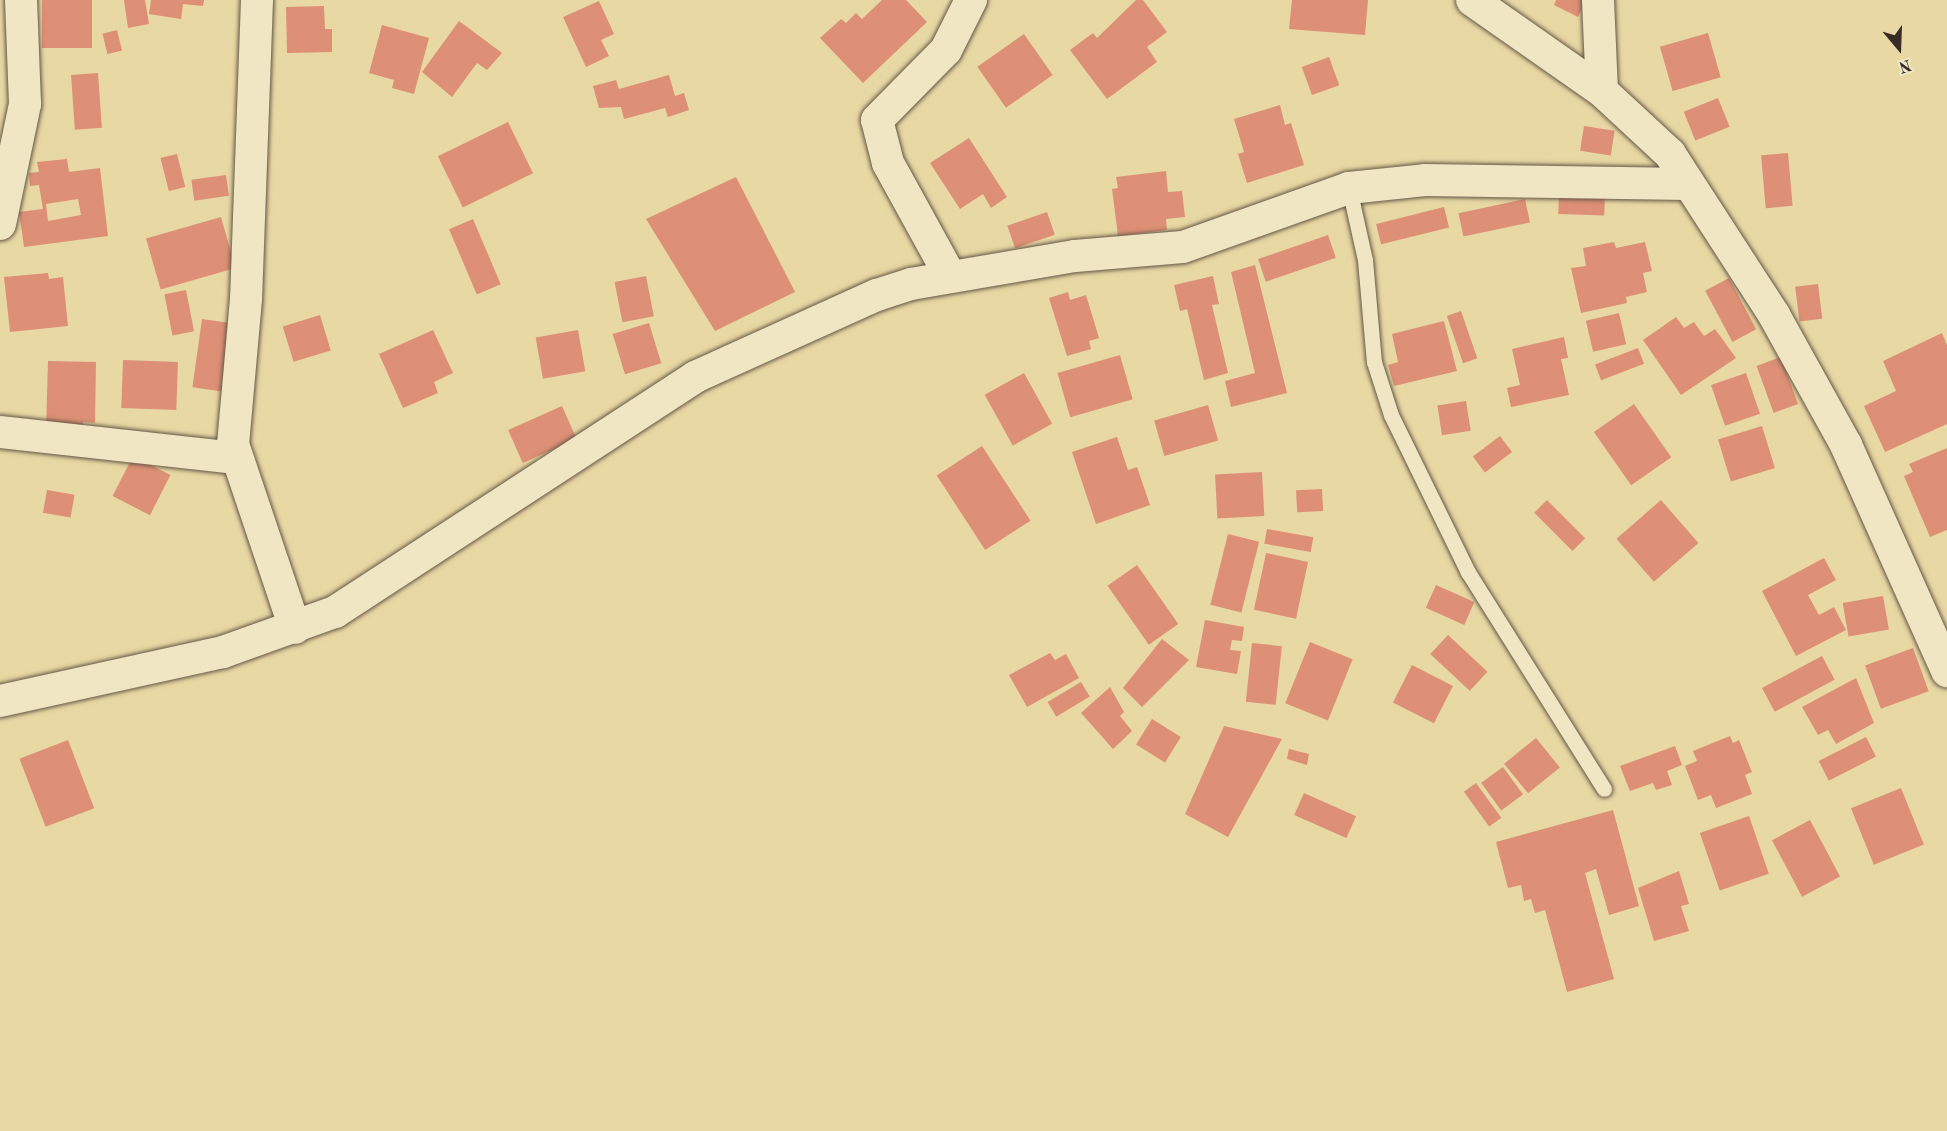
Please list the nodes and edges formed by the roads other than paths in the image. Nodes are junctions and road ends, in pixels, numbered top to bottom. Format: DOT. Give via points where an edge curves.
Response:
graph roads {
  1 [pos="21,0"];
  2 [pos="257,0"];
  3 [pos="972,0"];
  4 [pos="1472,0"];
  5 [pos="1598,0"];
  6 [pos="1602,91"];
  7 [pos="1687,184"];
  8 [pos="1349,188"];
  9 [pos="0,224"];
  10 [pos="949,274"];
  11 [pos="0,432"];
  12 [pos="235,458"];
  13 [pos="296,628"];
  14 [pos="1947,671"];
  15 [pos="0,701"];
  16 [pos="1604,789"];
  1 -- 9 [label="street" via="25,104"];
  2 -- 12 [label="street"];
  3 -- 10 [label="street" via="946,50 877,120 888,163"];
  4 -- 6 [label="street"];
  5 -- 6 [label="street"];
  6 -- 7 [label="street" via="1670,154"];
  7 -- 8 [label="street" via="1425,180"];
  7 -- 14 [label="street" via="1774,315 1846,446"];
  8 -- 10 [label="street" via="1184,247 1075,256"];
  8 -- 16 [label="lane" via="1365,260 1374,362 1391,415 1468,572"];
  10 -- 13 [label="street" via="877,295 696,377 335,612"];
  11 -- 12 [label="street"];
  12 -- 13 [label="street"];
  13 -- 15 [label="street" via="117,679"];
}
